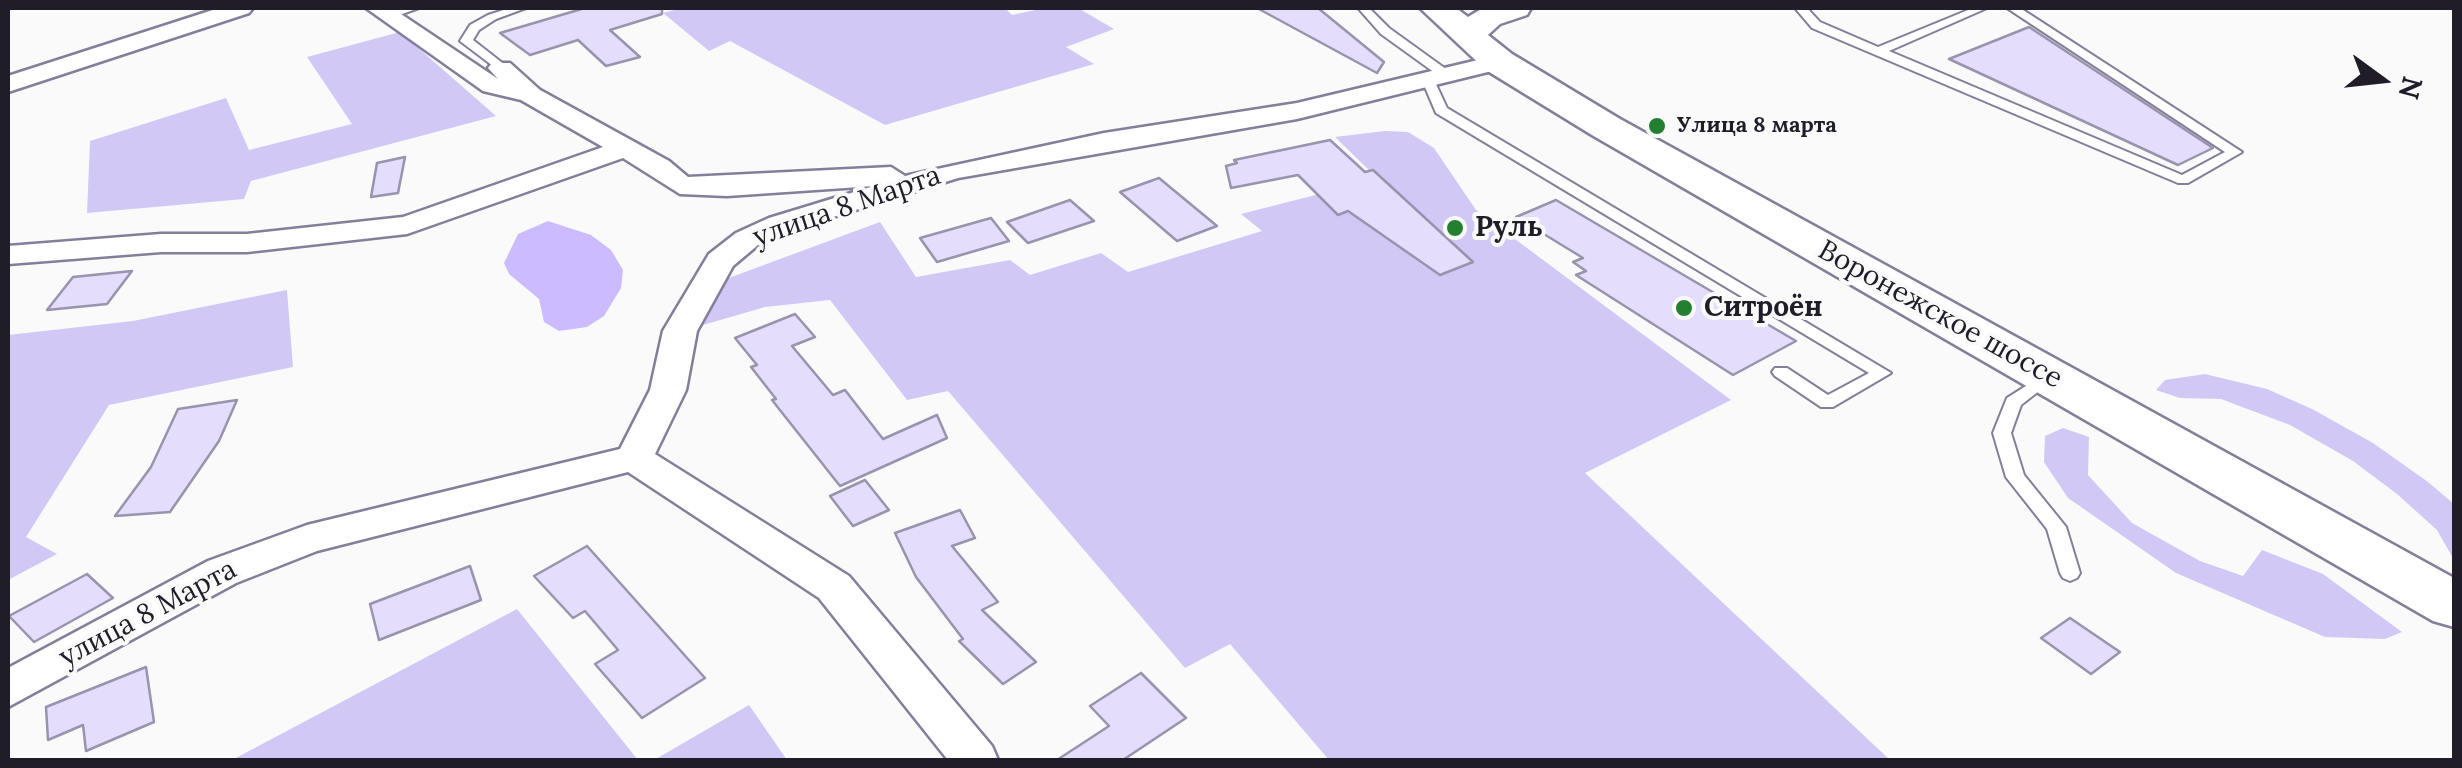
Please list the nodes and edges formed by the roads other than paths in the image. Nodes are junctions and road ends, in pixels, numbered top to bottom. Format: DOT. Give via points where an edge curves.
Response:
graph roads {
  1 [pos="241,8"];
  2 [pos="414,8"];
  3 [pos="520,8"];
  4 [pos="1363,8"];
  5 [pos="1437,8"];
  6 [pos="1515,8"];
  7 [pos="1801,8"];
  8 [pos="1982,8"];
  9 [pos="2013,8"];
  10 [pos="383,11"];
  11 [pos="1484,49"];
  12 [pos="1879,51"];
  13 [pos="501,68"];
  14 [pos="1437,78"];
  15 [pos="8,84"];
  16 [pos="531,95"];
  17 [pos="625,148"];
  18 [pos="952,171"];
  19 [pos="726,187"];
  20 [pos="748,239"];
  21 [pos="8,255"];
  22 [pos="1781,372"];
  23 [pos="2049,376"];
  24 [pos="634,458"];
  25 [pos="2070,572"];
  26 [pos="2454,605"];
  27 [pos="8,689"];
  28 [pos="975,760"];
  1 -- 15 [label="street"];
  2 -- 10 [label="lane"];
  3 -- 13 [label="lane" via="492,16 466,41"];
  4 -- 14 [label="lane"];
  5 -- 11 [label="main road, Воронежское шоссе"];
  6 -- 11 [label="main road" via="1488,18"];
  7 -- 12 [label="lane" via="1816,25"];
  8 -- 12 [label="lane"];
  9 -- 12 [label="lane" via="2234,152 2183,180"];
  10 -- 16 [label="street" via="492,86"];
  11 -- 14 [label="street, улица 8 Марта"];
  11 -- 23 [label="main road, Воронежское шоссе"];
  13 -- 16 [label="street"];
  14 -- 18 [label="street, улица 8 Марта" via="1296,112"];
  14 -- 22 [label="lane" via="1442,110 1882,373 1826,403"];
  16 -- 17 [label="street"];
  17 -- 19 [label="street" via="680,185"];
  17 -- 21 [label="street" via="407,224 247,243"];
  18 -- 19 [label="street"];
  18 -- 20 [label="street, улица 8 Марта"];
  19 -- 20 [label="street" via="756,216"];
  20 -- 24 [label="street, улица 8 Марта" via="720,261 680,331 668,390"];
  23 -- 25 [label="lane" via="2013,402 2002,432 2016,477 2056,527"];
  23 -- 26 [label="main road, Воронежское шоссе"];
  24 -- 27 [label="street, улица 8 Марта" via="307,539 222,572"];
  24 -- 28 [label="street" via="834,587"];
}
